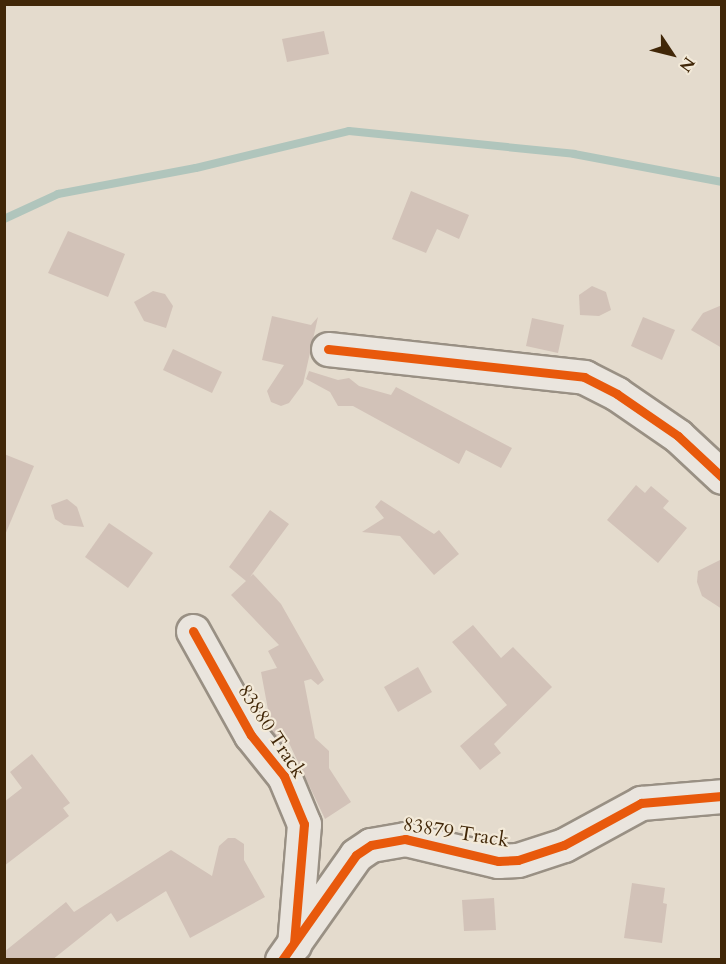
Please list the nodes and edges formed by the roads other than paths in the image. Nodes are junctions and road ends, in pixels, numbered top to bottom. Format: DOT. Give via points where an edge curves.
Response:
graph roads {
  1 [pos="328,349"];
  2 [pos="722,477"];
  3 [pos="194,631"];
  4 [pos="722,796"];
  5 [pos="288,952"];
  1 -- 2 [label="street" via="584,376 678,436"];
  3 -- 5 [label="street, 83880 Track" via="251,735 284,776 304,824"];
  4 -- 5 [label="street, 83879 Track" via="640,802 564,845 518,860 498,861 411,840 371,845 356,855"];
}
